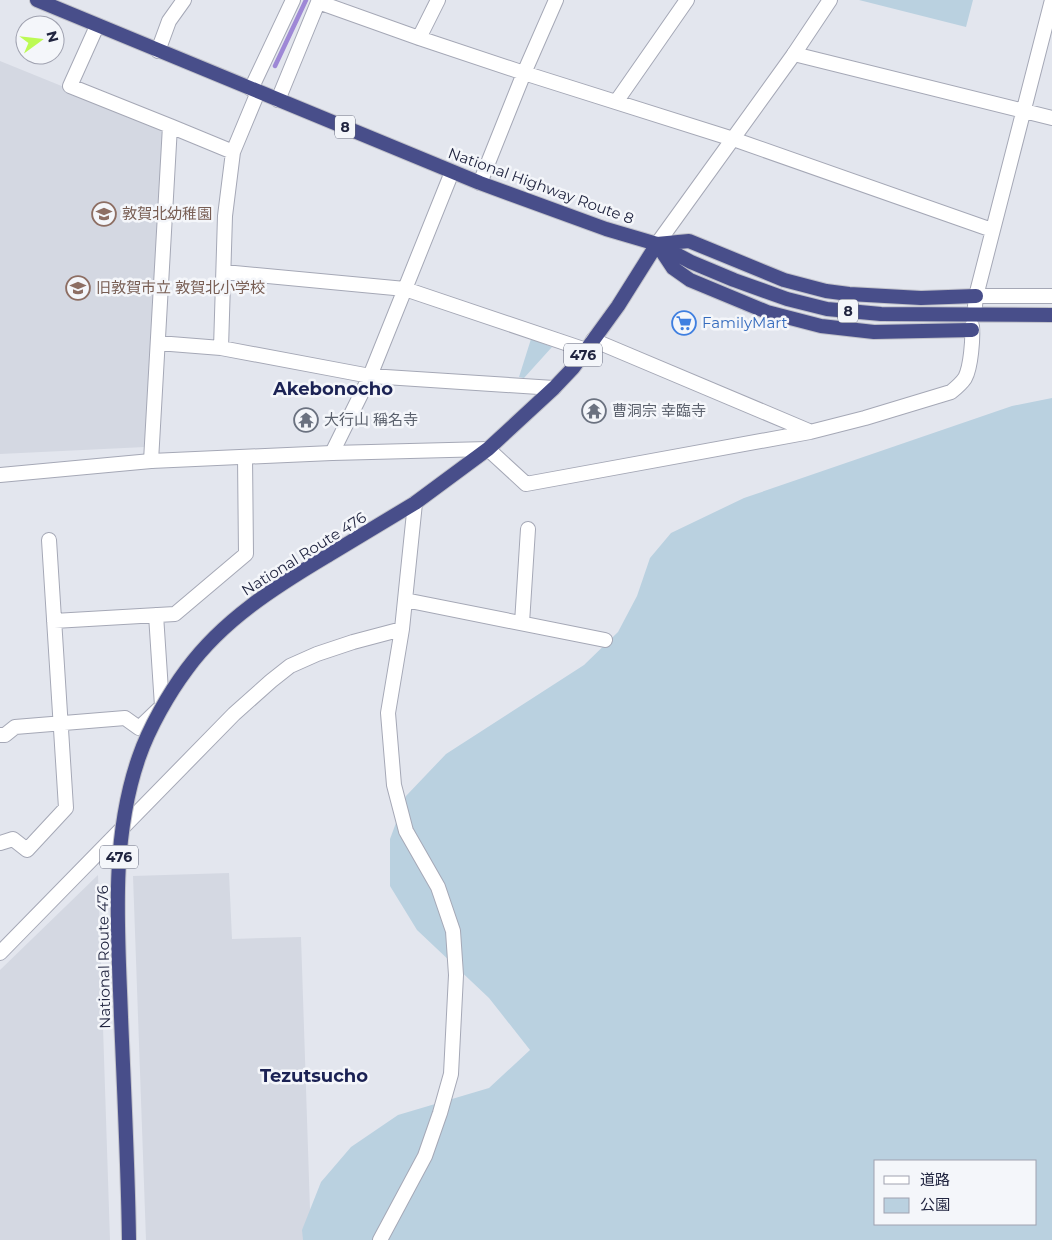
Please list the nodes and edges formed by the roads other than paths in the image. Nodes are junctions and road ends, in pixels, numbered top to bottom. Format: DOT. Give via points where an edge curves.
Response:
graph roads {
  1 [pos="37,0"];
  2 [pos="184,0"];
  3 [pos="293,0"];
  4 [pos="438,0"];
  5 [pos="556,0"];
  6 [pos="686,0"];
  7 [pos="1052,0"];
  8 [pos="318,1"];
  9 [pos="828,1"];
  10 [pos="97,26"];
  11 [pos="1047,37"];
  12 [pos="420,38"];
  13 [pos="158,50"];
  14 [pos="794,54"];
  15 [pos="524,73"];
  16 [pos="254,90"];
  17 [pos="278,100"];
  18 [pos="616,102"];
  19 [pos="1023,111"];
  20 [pos="1052,118"];
  21 [pos="170,126"];
  22 [pos="733,138"];
  23 [pos="233,152"];
  24 [pos="452,172"];
  25 [pos="480,183"];
  26 [pos="992,230"];
  27 [pos="657,244"];
  28 [pos="224,272"];
  29 [pos="405,289"];
  30 [pos="1052,296"];
  31 [pos="975,301"];
  32 [pos="1052,315"];
  33 [pos="972,328"];
  34 [pos="158,343"];
  35 [pos="590,345"];
  36 [pos="221,348"];
  37 [pos="370,376"];
  38 [pos="554,388"];
  39 [pos="810,432"];
  40 [pos="488,449"];
  41 [pos="332,453"];
  42 [pos="244,457"];
  43 [pos="150,461"];
  44 [pos="0,475"];
  45 [pos="415,503"];
  46 [pos="528,528"];
  47 [pos="50,540"];
  48 [pos="405,600"];
  49 [pos="156,616"];
  50 [pos="54,621"];
  51 [pos="522,623"];
  52 [pos="402,629"];
  53 [pos="605,640"];
  54 [pos="61,723"];
  55 [pos="0,735"];
  56 [pos="0,843"];
  57 [pos="0,953"];
  58 [pos="129,1240"];
  59 [pos="380,1240"];
  1 -- 10 [label="highway, National Highway Route 8 / 8"];
  2 -- 13 [label="street" via="169,21"];
  3 -- 16 [label="street"];
  4 -- 12 [label="street"];
  5 -- 15 [label="street"];
  6 -- 18 [label="street"];
  7 -- 11 [label="street"];
  8 -- 12 [label="street"];
  8 -- 17 [label="street"];
  9 -- 14 [label="street"];
  10 -- 13 [label="highway, National Highway Route 8 / 8"];
  10 -- 21 [label="street" via="70,86"];
  11 -- 19 [label="street"];
  12 -- 15 [label="street"];
  13 -- 16 [label="highway, National Highway Route 8 / 8"];
  14 -- 19 [label="street"];
  14 -- 22 [label="street"];
  15 -- 18 [label="street"];
  15 -- 25 [label="street"];
  16 -- 17 [label="highway, National Highway Route 8 / 8"];
  16 -- 23 [label="street"];
  17 -- 24 [label="highway, National Highway Route 8 / 8"];
  18 -- 22 [label="street"];
  19 -- 20 [label="street"];
  19 -- 26 [label="street"];
  21 -- 23 [label="street"];
  21 -- 34 [label="street"];
  22 -- 26 [label="street"];
  22 -- 27 [label="street"];
  23 -- 28 [label="street" via="225,216"];
  24 -- 25 [label="highway, National Highway Route 8 / 8"];
  24 -- 29 [label="street"];
  25 -- 27 [label="highway, National Highway Route 8 / 8"];
  26 -- 31 [label="street"];
  27 -- 31 [label="highway" via="690,241 784,280 826,291"];
  27 -- 32 [label="highway, National Highway Route 8 / 8" via="734,280 826,309 881,314"];
  27 -- 33 [label="highway" via="673,268 690,280 768,312 812,324 874,332"];
  27 -- 35 [label="highway, National Route 476 / 476"];
  28 -- 29 [label="street"];
  28 -- 36 [label="street"];
  29 -- 35 [label="street"];
  29 -- 37 [label="street"];
  30 -- 31 [label="street"];
  33 -- 39 [label="street" via="967,373 951,392"];
  34 -- 36 [label="street"];
  34 -- 43 [label="street"];
  35 -- 38 [label="highway, National Route 476 / 476"];
  35 -- 39 [label="street"];
  36 -- 37 [label="street"];
  37 -- 38 [label="street"];
  37 -- 41 [label="street"];
  38 -- 40 [label="highway, National Route 476 / 476"];
  39 -- 40 [label="street" via="526,484"];
  40 -- 41 [label="street"];
  40 -- 45 [label="highway, National Route 476 / 476"];
  41 -- 42 [label="street"];
  42 -- 43 [label="street"];
  42 -- 49 [label="street" via="246,554 176,614"];
  43 -- 44 [label="street"];
  45 -- 48 [label="street"];
  45 -- 58 [label="highway, National Route 476 / 476, bridge" via="292,577 232,621 187,669 153,725 139,756 130,785 120,849 118,918"];
  46 -- 51 [label="street"];
  47 -- 50 [label="street"];
  48 -- 51 [label="street"];
  48 -- 52 [label="street"];
  49 -- 50 [label="street"];
  49 -- 54 [label="street" via="162,706 140,728 125,718"];
  50 -- 54 [label="street"];
  51 -- 53 [label="street"];
  52 -- 57 [label="street" via="317,654 290,666 271,681 234,714"];
  52 -- 59 [label="street" via="388,713 394,785 406,831 438,887 453,931 456,975 451,1074 440,1114 425,1156"];
  54 -- 55 [label="street" via="15,727 6,735"];
  54 -- 56 [label="street" via="66,808 27,850 14,839"];
}
